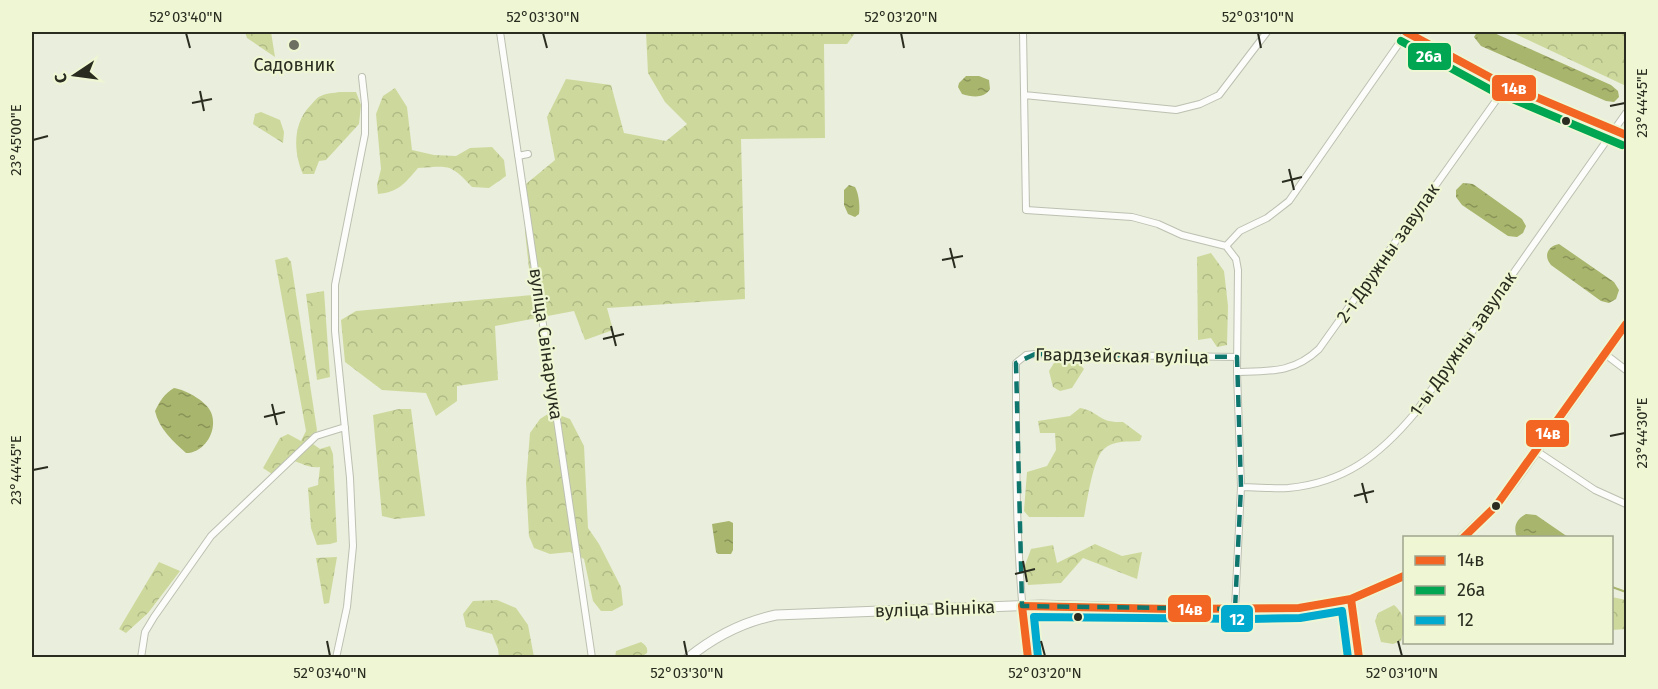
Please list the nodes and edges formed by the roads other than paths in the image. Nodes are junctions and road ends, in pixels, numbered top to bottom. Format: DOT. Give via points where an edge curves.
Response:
graph roads {
  1 [pos="500,32"];
  2 [pos="1023,32"];
  3 [pos="1267,32"];
  4 [pos="1407,32"];
  5 [pos="362,77"];
  6 [pos="1507,85"];
  7 [pos="1024,95"];
  8 [pos="1626,113"];
  9 [pos="1615,130"];
  10 [pos="1626,135"];
  11 [pos="528,154"];
  12 [pos="518,156"];
  13 [pos="1226,246"];
  14 [pos="1626,324"];
  15 [pos="1605,354"];
  16 [pos="1237,357"];
  17 [pos="1626,370"];
  18 [pos="1237,372"];
  19 [pos="345,427"];
  20 [pos="1535,450"];
  21 [pos="1241,487"];
  22 [pos="1626,504"];
  23 [pos="1463,536"];
  24 [pos="1403,576"];
  25 [pos="1351,598"];
  26 [pos="1022,606"];
  27 [pos="1234,609"];
  28 [pos="141,657"];
  29 [pos="336,657"];
  30 [pos="592,657"];
  31 [pos="688,657"];
  32 [pos="1028,657"];
  33 [pos="1359,657"];
  1 -- 12 [label="street, вуліца Свінарчука"];
  2 -- 7 [label="street"];
  3 -- 7 [label="street" via="1219,94 1200,104 1176,110"];
  4 -- 6 [label="street"];
  4 -- 13 [label="street" via="1288,201 1267,218 1240,231"];
  5 -- 19 [label="street" via="365,134 335,285 335,331"];
  6 -- 9 [label="street"];
  6 -- 18 [label="street, 2-і Дружны завулак" via="1319,349 1306,361 1290,367"];
  7 -- 13 [label="street" via="1026,210 1131,217"];
  8 -- 9 [label="street, 1-ы Дружны завулак"];
  9 -- 10 [label="street"];
  9 -- 21 [label="street, 1-ы Дружны завулак" via="1422,404 1393,439 1372,458 1324,481 1288,488"];
  11 -- 12 [label="street"];
  12 -- 30 [label="street, вуліца Свінарчука"];
  13 -- 16 [label="street" via="1236,259 1238,270"];
  14 -- 15 [label="street"];
  15 -- 17 [label="street"];
  15 -- 20 [label="street"];
  16 -- 18 [label="street"];
  16 -- 26 [label="street, Гвардзейская вуліца" via="1035,354 1016,363 1016,527"];
  18 -- 21 [label="street"];
  19 -- 28 [label="street" via="315,436 211,536 153,617"];
  19 -- 29 [label="street" via="353,546 347,607"];
  20 -- 22 [label="street" via="1595,490"];
  20 -- 23 [label="street" via="1496,506"];
  21 -- 27 [label="street"];
  24 -- 25 [label="street, вуліца Вінніка"];
  25 -- 27 [label="street, вуліца Вінніка" via="1299,608"];
  25 -- 33 [label="street"];
  26 -- 27 [label="street, вуліца Вінніка"];
  26 -- 31 [label="street, вуліца Вінніка" via="776,615 720,634"];
  26 -- 32 [label="street, Гвардзейская вуліца"];
}
